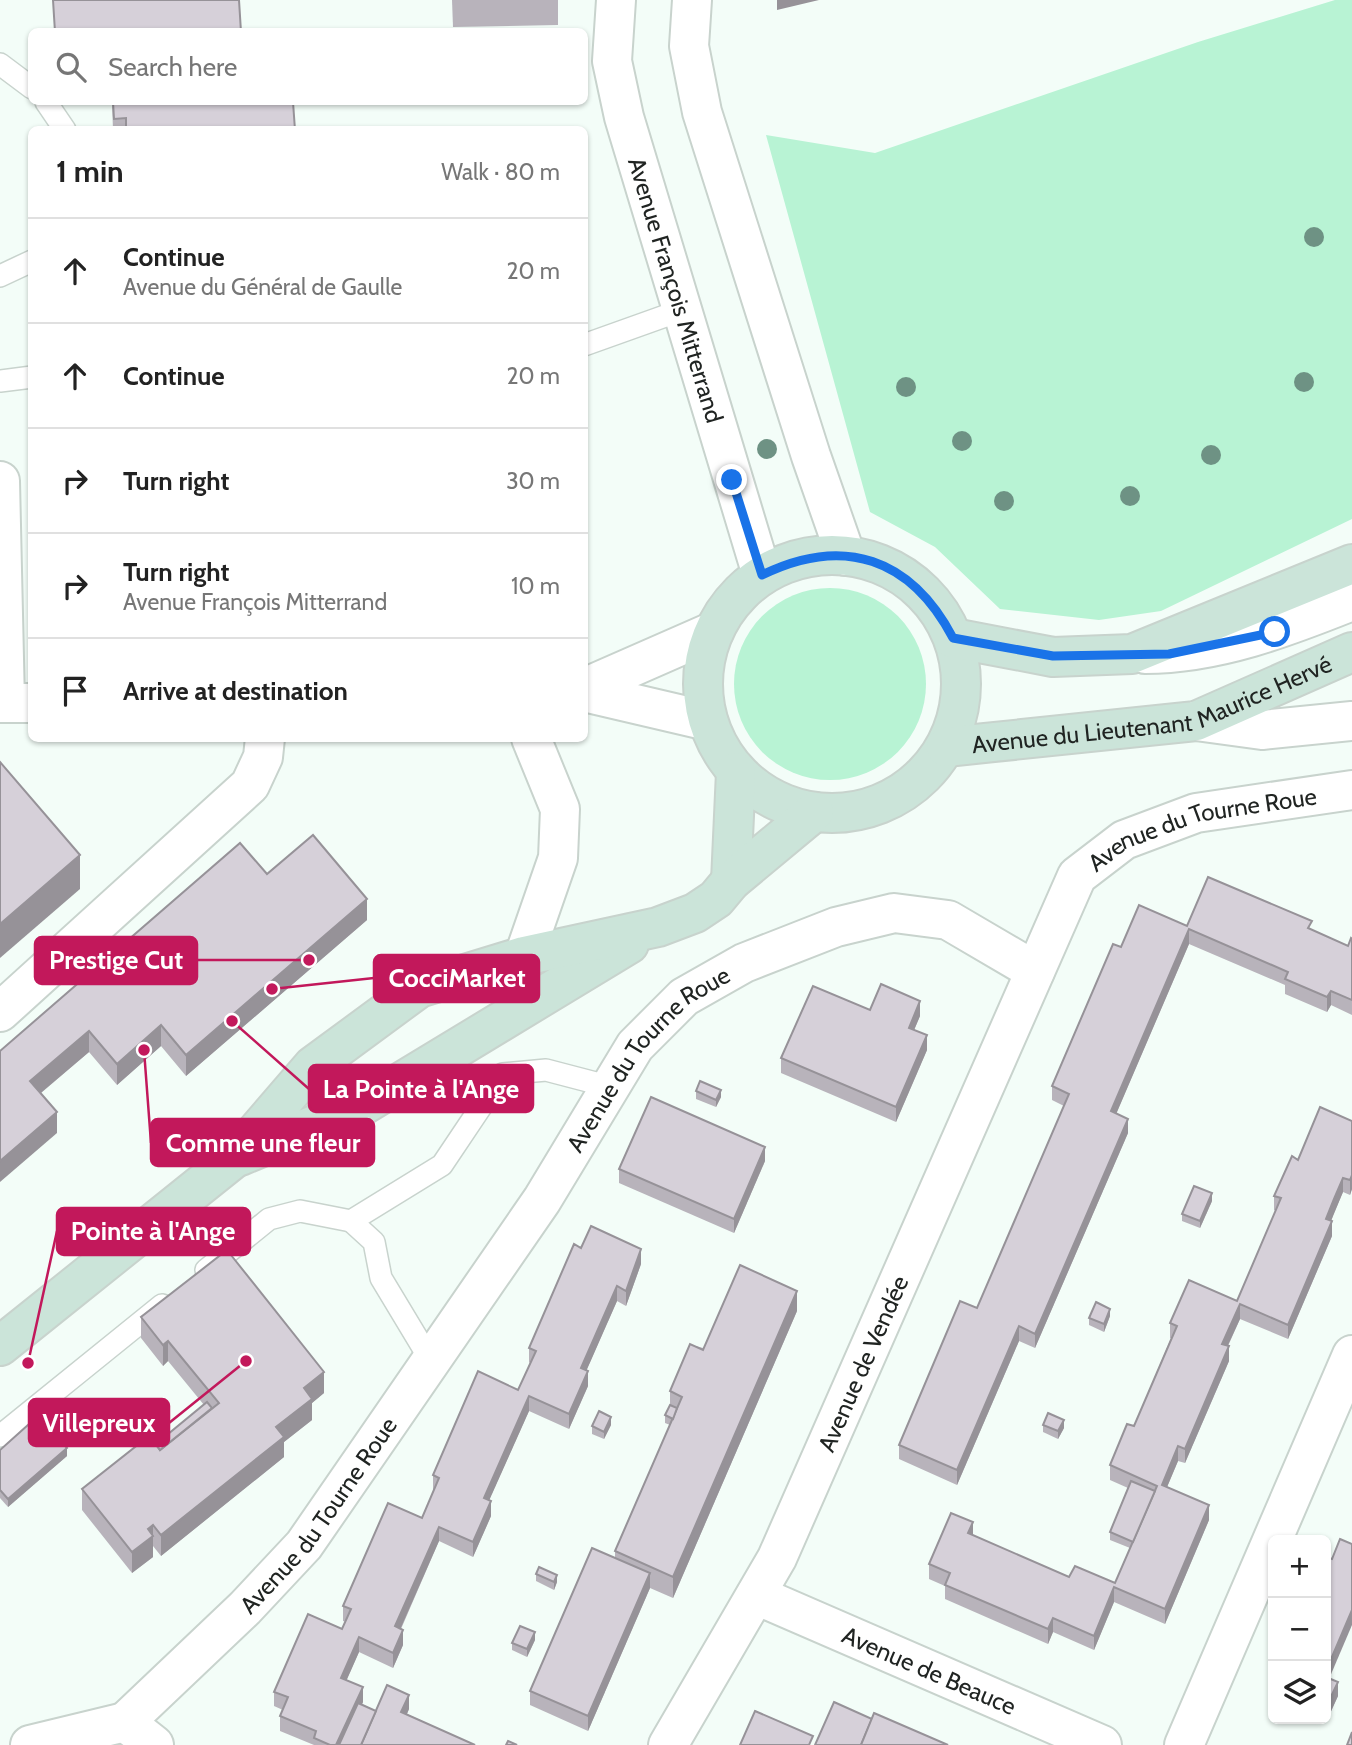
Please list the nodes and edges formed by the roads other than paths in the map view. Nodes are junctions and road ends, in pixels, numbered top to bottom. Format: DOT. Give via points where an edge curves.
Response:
graph roads {
  1 [pos="615,0"];
  2 [pos="692,0"];
  3 [pos="0,64"];
  4 [pos="28,85"];
  5 [pos="48,105"];
  6 [pos="62,126"];
  7 [pos="28,263"];
  8 [pos="0,276"];
  9 [pos="681,310"];
  10 [pos="588,344"];
  11 [pos="28,378"];
  12 [pos="0,382"];
  13 [pos="0,481"];
  14 [pos="846,556"];
  15 [pos="1352,564"];
  16 [pos="762,575"];
  17 [pos="1352,601"];
  18 [pos="714,631"];
  19 [pos="953,638"];
  20 [pos="1352,652"];
  21 [pos="1132,654"];
  22 [pos="588,688"];
  23 [pos="588,691"];
  24 [pos="12,703"];
  25 [pos="708,720"];
  26 [pos="1196,721"];
  27 [pos="1352,721"];
  28 [pos="265,742"];
  29 [pos="533,742"];
  30 [pos="946,747"];
  31 [pos="736,772"];
  32 [pos="1352,790"];
  33 [pos="814,812"];
  34 [pos="731,881"];
  35 [pos="658,926"];
  36 [pos="524,956"];
  37 [pos="1035,971"];
  38 [pos="0,1012"];
  39 [pos="611,1087"];
  40 [pos="232,1160"];
  41 [pos="351,1221"];
  42 [pos="0,1346"];
  43 [pos="1352,1356"];
  44 [pos="431,1361"];
  45 [pos="0,1436"];
  46 [pos="756,1595"];
  47 [pos="139,1733"];
  48 [pos="30,1745"];
  49 [pos="668,1745"];
  50 [pos="1102,1745"];
  51 [pos="1184,1745"];
  1 -- 9 [label="street, Avenue François Mitterrand" via="612,61"];
  2 -- 14 [label="street" via="689,46 702,112"];
  3 -- 4 [label="lane"];
  5 -- 6 [label="lane"];
  7 -- 8 [label="lane"];
  9 -- 10 [label="lane"];
  9 -- 16 [label="street, Avenue François Mitterrand"];
  11 -- 12 [label="lane"];
  13 -- 24 [label="street"];
  14 -- 16 [label="main road" via="789,562"];
  14 -- 19 [label="main road" via="880,565 911,582 936,606"];
  15 -- 21 [label="main road, Avenue du Lieutenant Maurice Hervé"];
  16 -- 18 [label="main road" via="734,599"];
  17 -- 21 [label="street" via="1275,632 1169,654"];
  18 -- 22 [label="street"];
  18 -- 25 [label="main road" via="702,690"];
  19 -- 21 [label="main road, Avenue du Lieutenant Maurice Hervé" via="1053,656"];
  19 -- 30 [label="main road" via="961,674 959,712"];
  20 -- 26 [label="main road, Avenue du Lieutenant Maurice Hervé"];
  23 -- 25 [label="street"];
  25 -- 31 [label="main road" via="719,748"];
  26 -- 27 [label="street" via="1262,730"];
  26 -- 30 [label="main road, Avenue du Lieutenant Maurice Hervé"];
  28 -- 38 [label="street" via="250,785"];
  29 -- 36 [label="street" via="560,809 558,858"];
  30 -- 33 [label="main road" via="922,777 890,800 853,812"];
  31 -- 33 [label="main road" via="759,791"];
  31 -- 34 [label="main road"];
  32 -- 37 [label="street, Avenue du Tourne Roue" via="1196,813 1124,839 1077,876"];
  33 -- 34 [label="main road"];
  34 -- 35 [label="main road" via="716,900 695,913"];
  35 -- 36 [label="main road"];
  35 -- 40 [label="main road" via="365,1104"];
  36 -- 40 [label="main road" via="419,988 313,1066"];
  37 -- 39 [label="street, Avenue du Tourne Roue" via="948,920 894,913 836,927 744,963 684,997 635,1046"];
  37 -- 46 [label="street, Avenue de Vendée" via="782,1546"];
  39 -- 41 [label="lane" via="545,1070 503,1074 442,1165"];
  39 -- 44 [label="street, Avenue du Tourne Roue" via="542,1200"];
  40 -- 42 [label="main road"];
  41 -- 44 [label="lane" via="374,1242 381,1278"];
  41 -- 45 [label="lane" via="300,1211 269,1219"];
  43 -- 51 [label="street"];
  44 -- 47 [label="street, Avenue du Tourne Roue" via="304,1545"];
  46 -- 49 [label="street, Avenue de Vendée"];
  46 -- 50 [label="street, Avenue de Beauce"];
  47 -- 48 [label="street"];
}
